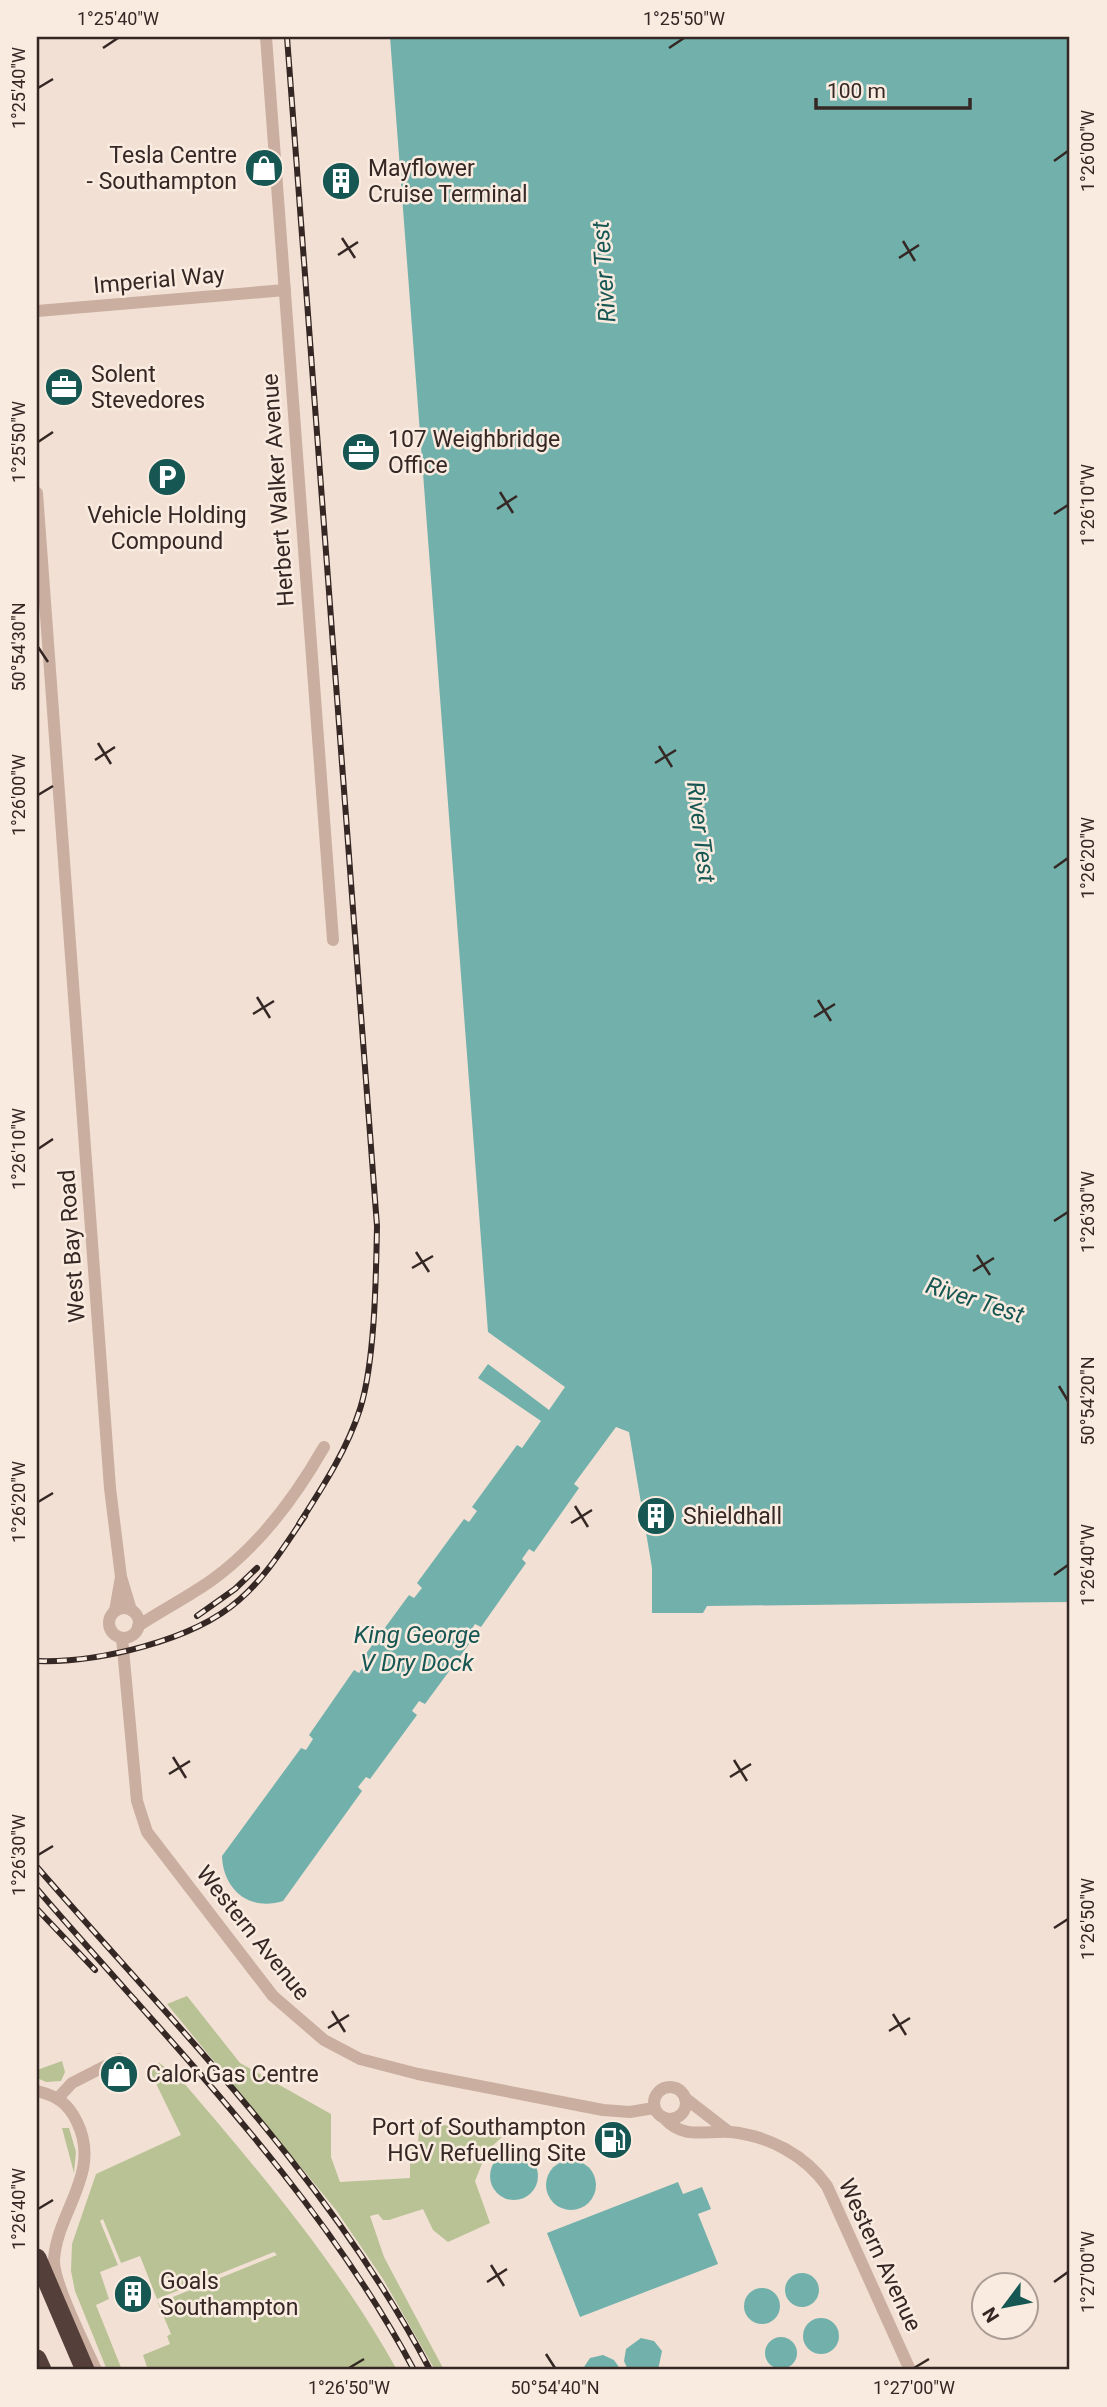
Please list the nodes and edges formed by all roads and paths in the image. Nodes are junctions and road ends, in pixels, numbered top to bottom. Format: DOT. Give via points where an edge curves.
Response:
graph roads {
  1 [pos="266,37"];
  2 [pos="285,290"];
  3 [pos="37,311"];
  4 [pos="37,493"];
  5 [pos="333,940"];
  6 [pos="324,1447"];
  7 [pos="121,1577"];
  8 [pos="163,1609"];
  9 [pos="115,1611"];
  10 [pos="132,1611"];
  11 [pos="138,1626"];
  12 [pos="122,1637"];
  13 [pos="119,2059"];
  14 [pos="37,2091"];
  15 [pos="58,2098"];
  16 [pos="685,2098"];
  17 [pos="654,2108"];
  18 [pos="665,2119"];
  19 [pos="729,2132"];
  20 [pos="37,2258"];
  21 [pos="37,2359"];
  22 [pos="42,2370"];
  23 [pos="85,2370"];
  24 [pos="96,2370"];
  25 [pos="910,2370"];
  1 -- 2 [label="street, Herbert Walker Avenue"];
  2 -- 3 [label="street, Imperial Way"];
  2 -- 5 [label="street, Herbert Walker Avenue"];
  4 -- 7 [label="street, West Bay Road" via="110,1488"];
  6 -- 8 [label="street" via="293,1494 241,1555 214,1579"];
  7 -- 9 [label="street, West Bay Road"];
  7 -- 10 [label="street, West Bay Road"];
  8 -- 10 [label="street"];
  8 -- 11 [label="street"];
  9 -- 10 [label="street"];
  9 -- 12 [label="street" via="109,1619 110,1629"];
  10 -- 11 [label="street"];
  11 -- 12 [label="street" via="134,1634"];
  12 -- 17 [label="street, Western Avenue" via="137,1801 146,1832 273,1996 298,2020 360,2059 418,2074 617,2112"];
  13 -- 15 [label="street" via="72,2083"];
  14 -- 15 [label="street"];
  15 -- 24 [label="street" via="67,2104 80,2128 85,2158 82,2184 54,2260"];
  16 -- 17 [label="street" via="676,2088 666,2087 654,2097"];
  16 -- 18 [label="street" via="680,2117"];
  16 -- 19 [label="street"];
  17 -- 18 [label="street"];
  18 -- 19 [label="street" via="680,2132"];
  19 -- 25 [label="street, Western Avenue" via="773,2143 815,2169 827,2186"];
  20 -- 23 [label="highway"];
  21 -- 22 [label="highway"];
}
